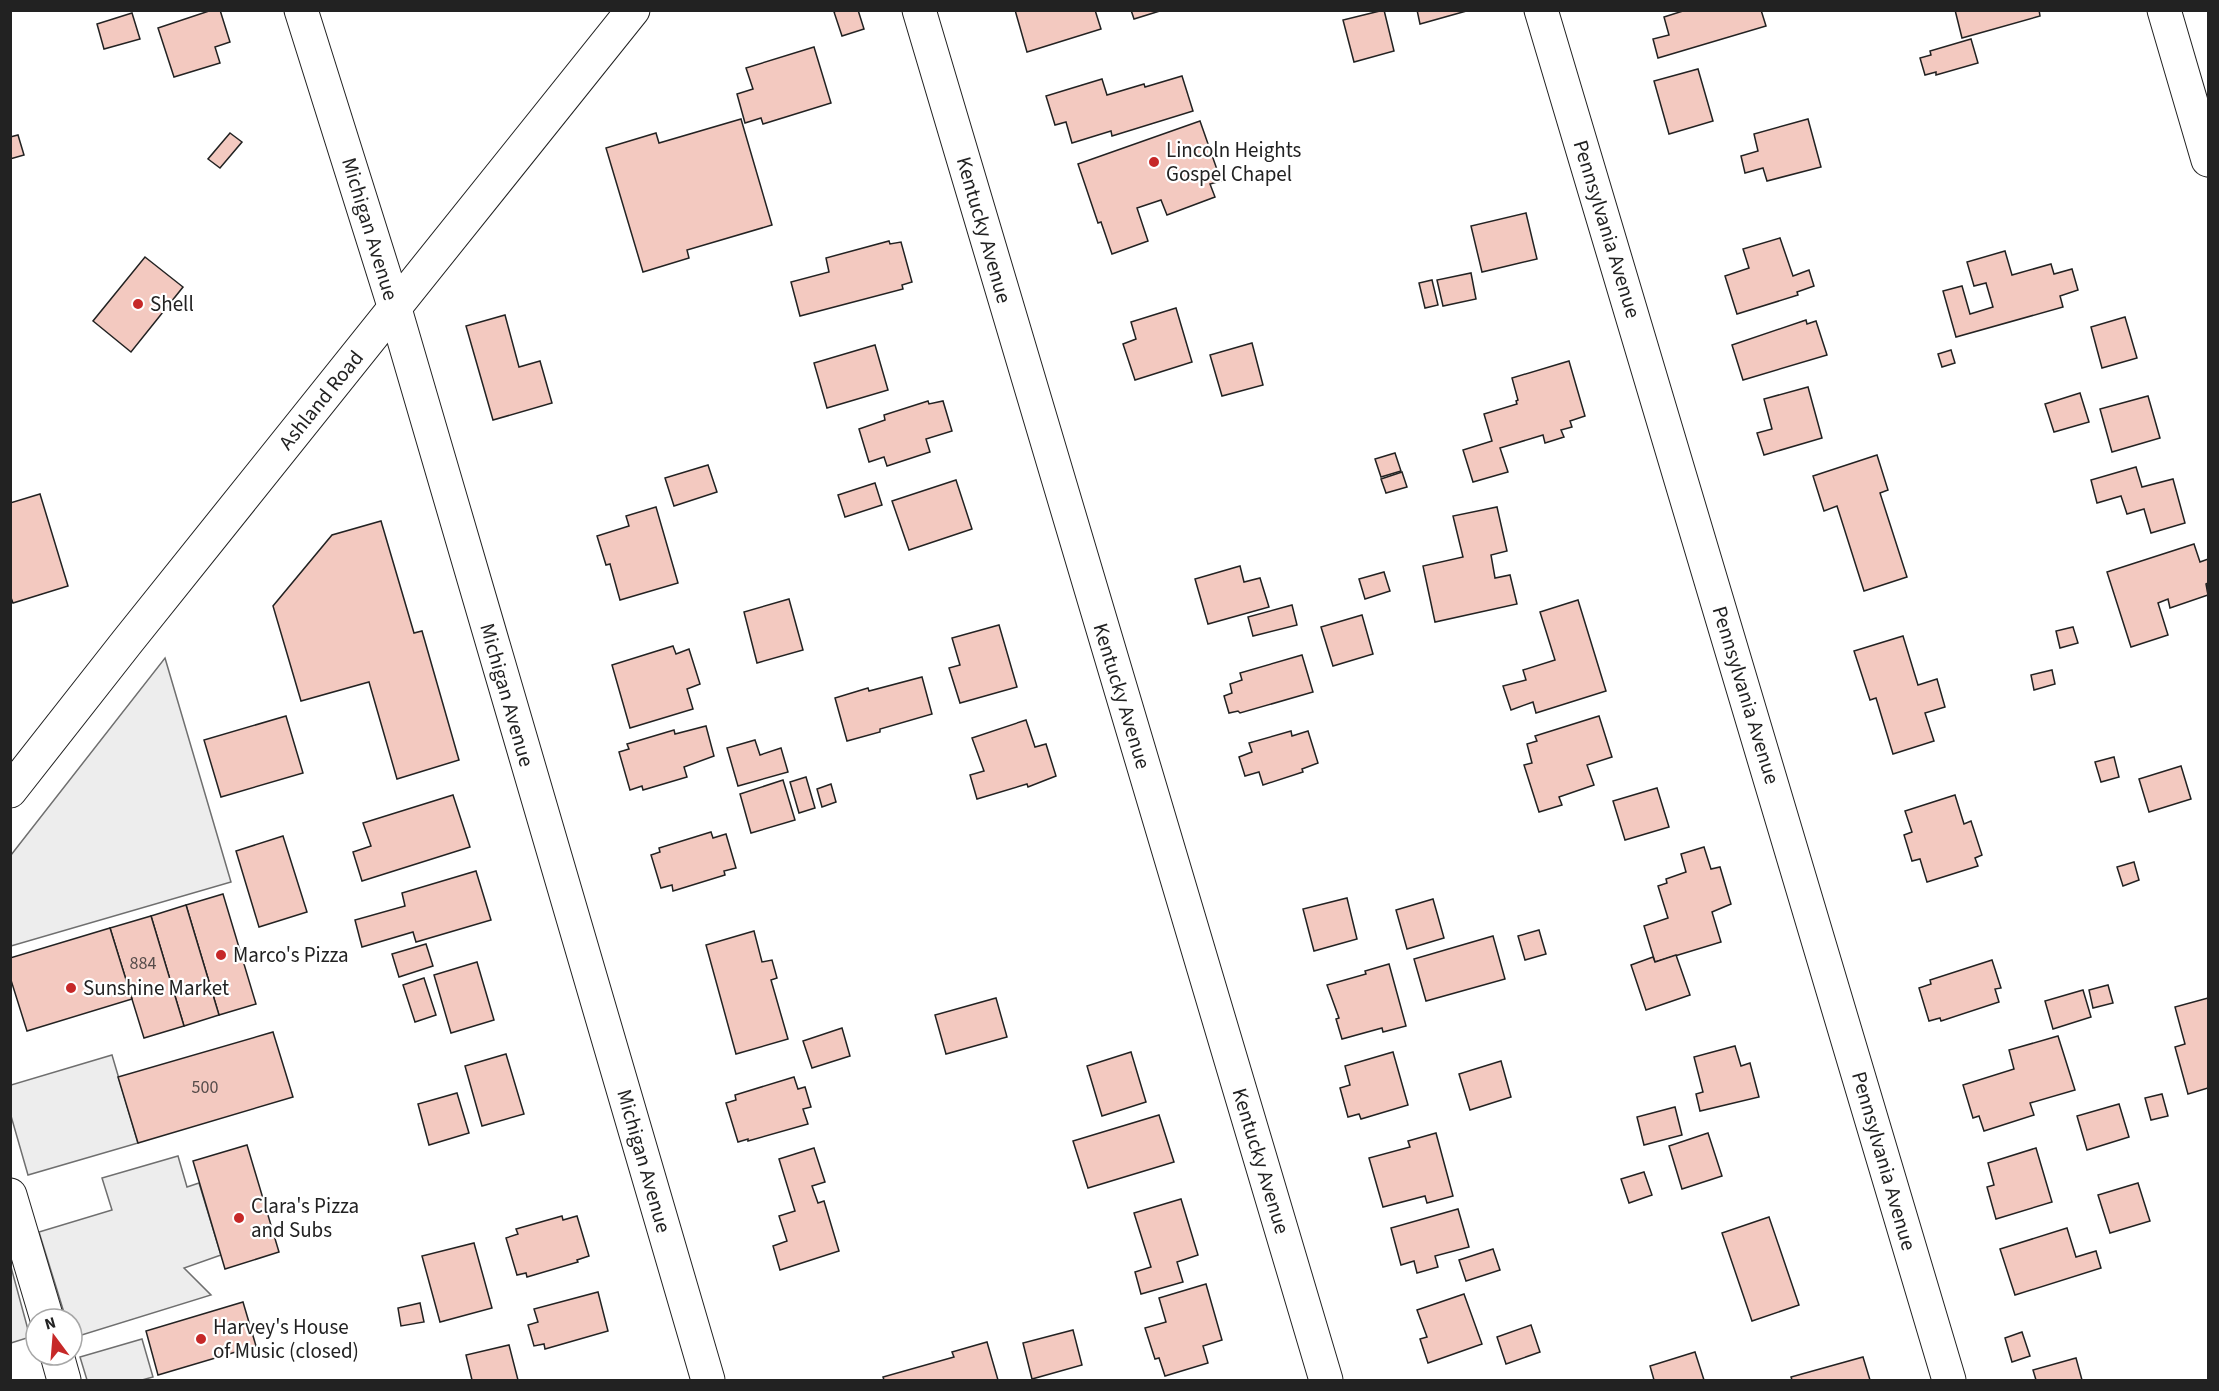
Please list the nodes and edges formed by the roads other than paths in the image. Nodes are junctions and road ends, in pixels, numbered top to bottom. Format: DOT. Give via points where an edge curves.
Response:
graph roads {
  1 [pos="302,10"];
  2 [pos="633,10"];
  3 [pos="919,10"];
  4 [pos="1541,10"];
  5 [pos="2164,10"];
  6 [pos="2208,160"];
  7 [pos="395,309"];
  8 [pos="10,791"];
  9 [pos="10,1195"];
  10 [pos="43,1307"];
  11 [pos="708,1380"];
  12 [pos="1326,1380"];
  13 [pos="1948,1380"];
  1 -- 7 [label="street, Michigan Avenue"];
  2 -- 7 [label="street, Ashland Road"];
  3 -- 12 [label="street, Kentucky Avenue"];
  4 -- 13 [label="street, Pennsylvania Avenue"];
  5 -- 6 [label="street"];
  7 -- 8 [label="street, Ashland Road"];
  7 -- 11 [label="street, Michigan Avenue"];
  9 -- 10 [label="street"];
}
